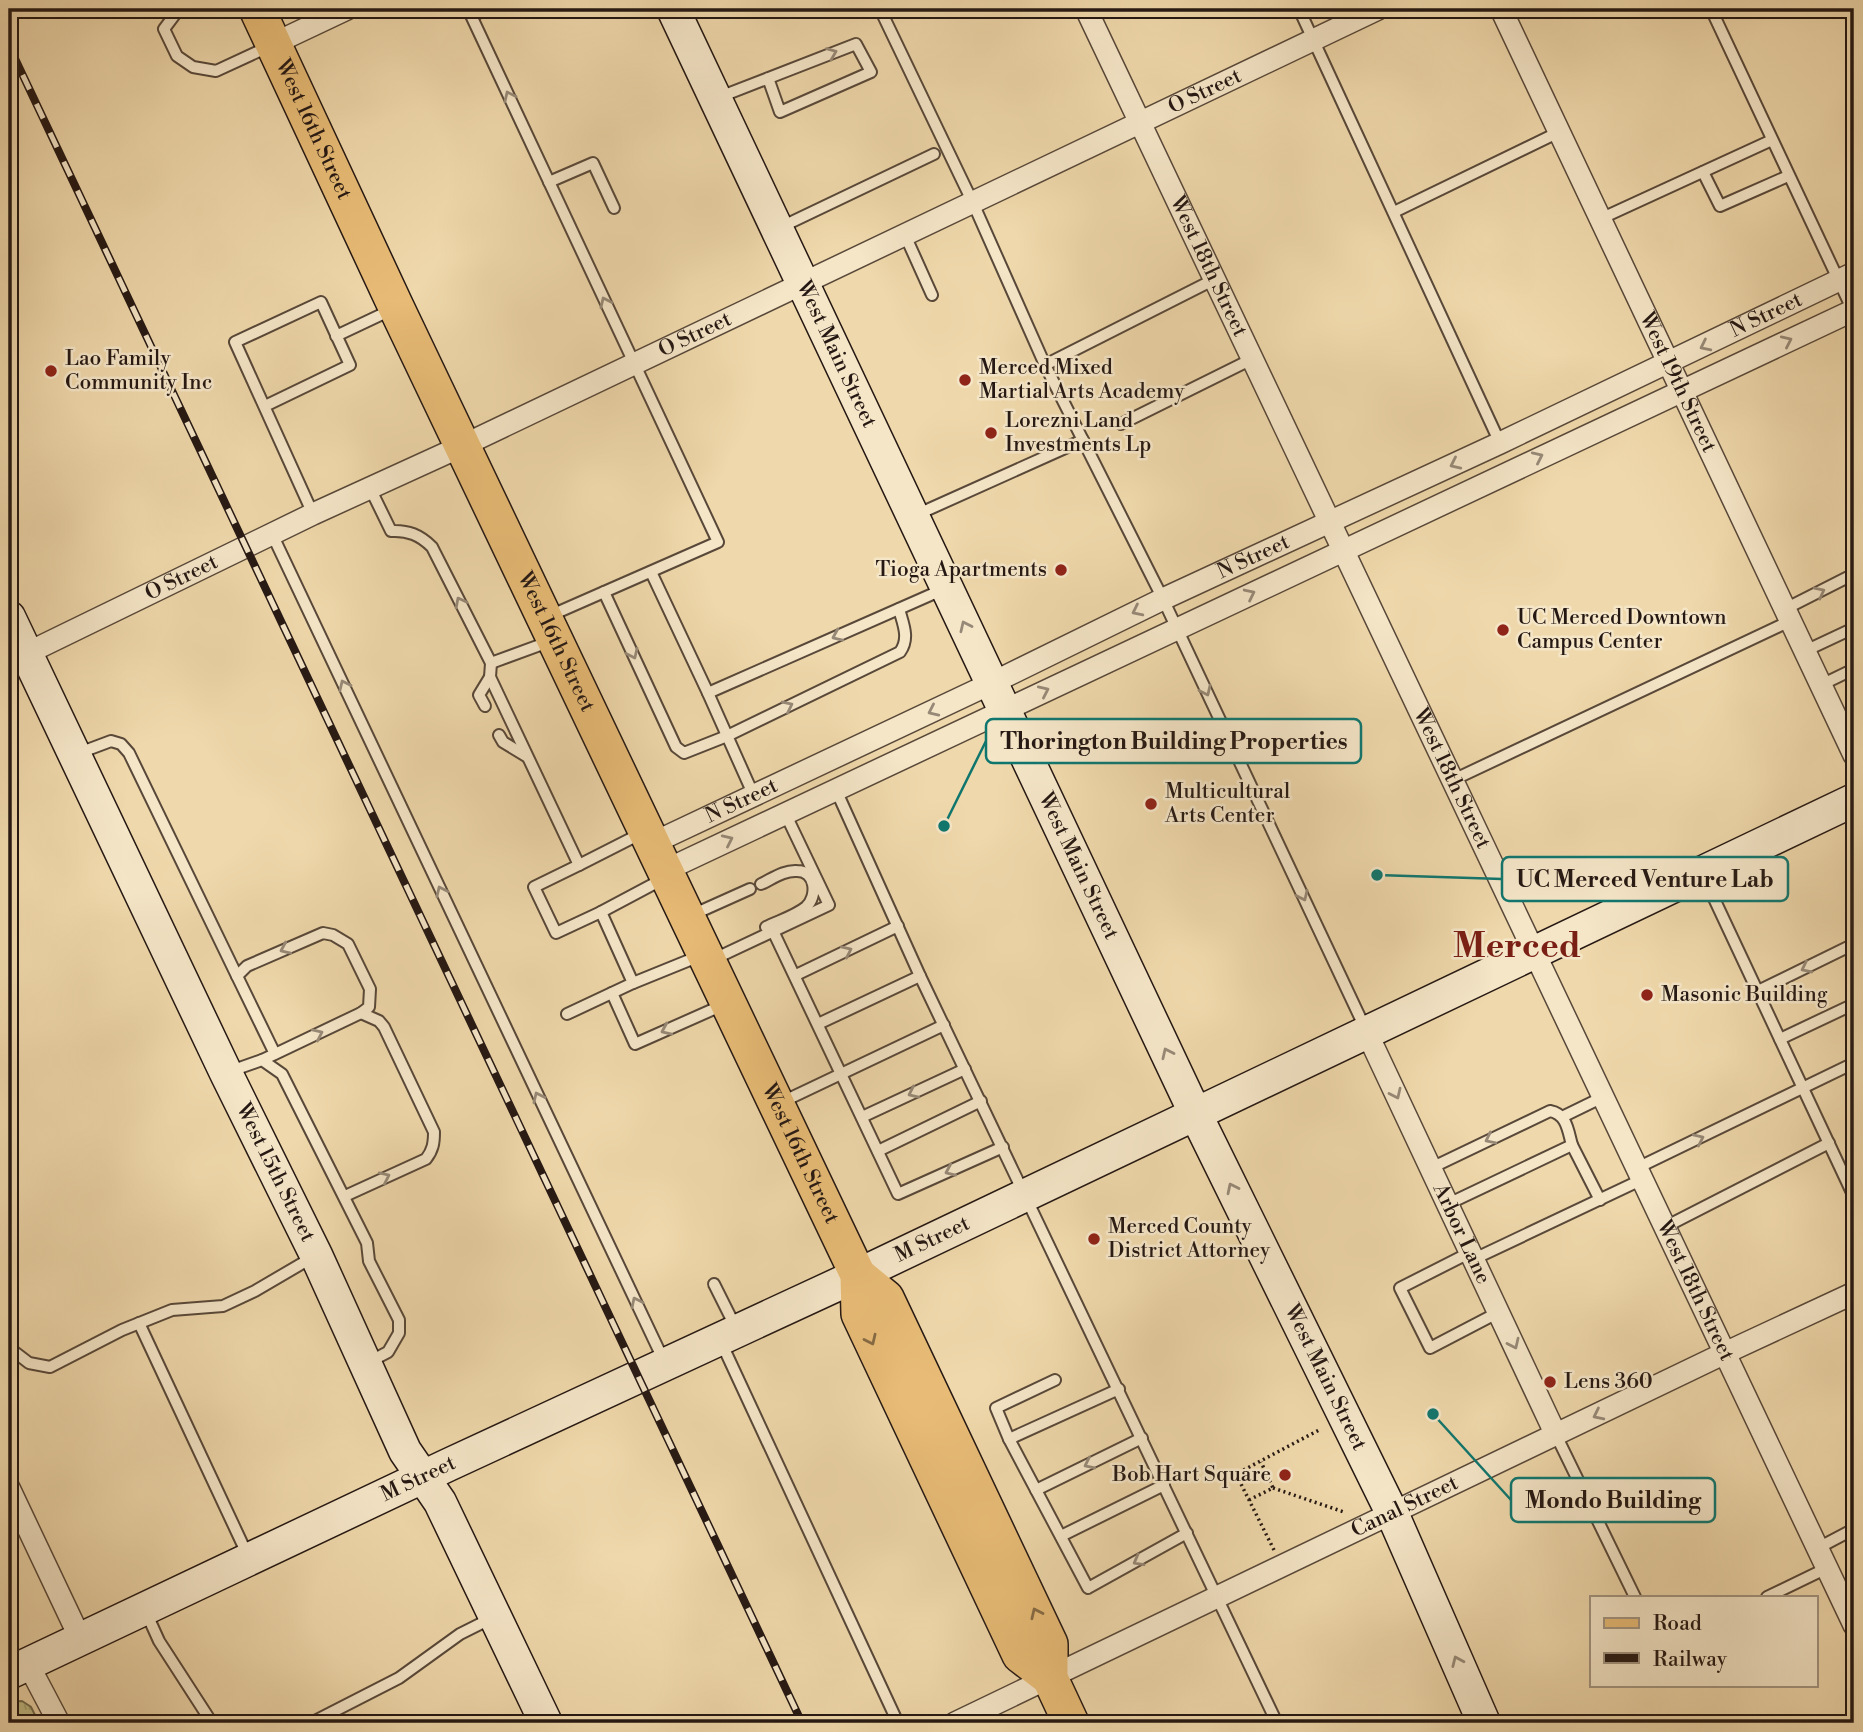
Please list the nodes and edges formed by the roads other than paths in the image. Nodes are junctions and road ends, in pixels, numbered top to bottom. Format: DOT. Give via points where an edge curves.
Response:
graph roads {
  1 [pos="179,9"];
  2 [pos="257,9"];
  3 [pos="487,9"];
  4 [pos="673,9"];
  5 [pos="880,9"];
  6 [pos="1086,9"];
  7 [pos="1299,9"];
  8 [pos="1378,9"];
  9 [pos="1501,9"];
  10 [pos="1711,9"];
  11 [pos="341,10"];
  12 [pos="470,13"];
  13 [pos="1313,40"];
  14 [pos="273,44"];
  15 [pos="768,78"];
  16 [pos="715,99"];
  17 [pos="1139,121"];
  18 [pos="1559,132"];
  19 [pos="1772,140"];
  20 [pos="934,154"];
  21 [pos="1703,172"];
  22 [pos="1788,176"];
  23 [pos="549,182"];
  24 [pos="973,203"];
  25 [pos="614,208"];
  26 [pos="1394,212"];
  27 [pos="1600,219"];
  28 [pos="777,229"];
  29 [pos="905,234"];
  30 [pos="1846,277"];
  31 [pos="1215,279"];
  32 [pos="803,283"];
  33 [pos="932,295"];
  34 [pos="396,307"];
  35 [pos="1854,311"];
  36 [pos="336,336"];
  37 [pos="1252,359"];
  38 [pos="1668,363"];
  39 [pos="634,364"];
  40 [pos="1045,365"];
  41 [pos="1680,390"];
  42 [pos="265,406"];
  43 [pos="1121,424"];
  44 [pos="1083,440"];
  45 [pos="1500,443"];
  46 [pos="462,446"];
  47 [pos="370,488"];
  48 [pos="313,514"];
  49 [pos="913,516"];
  50 [pos="1330,522"];
  51 [pos="272,534"];
  52 [pos="1343,549"];
  53 [pos="651,572"];
  54 [pos="1854,574"];
  55 [pos="947,587"];
  56 [pos="604,592"];
  57 [pos="1163,599"];
  58 [pos="899,609"];
  59 [pos="1788,615"];
  60 [pos="9,617"];
  61 [pos="1854,628"];
  62 [pos="549,629"];
  63 [pos="1176,629"];
  64 [pos="1805,651"];
  65 [pos="17,658"];
  66 [pos="491,663"];
  67 [pos="1854,669"];
  68 [pos="490,677"];
  69 [pos="1821,685"];
  70 [pos="708,693"];
  71 [pos="998,696"];
  72 [pos="485,706"];
  73 [pos="499,735"];
  74 [pos="727,736"];
  75 [pos="75,755"];
  76 [pos="1854,755"];
  77 [pos="528,757"];
  78 [pos="1453,780"];
  79 [pos="836,790"];
  80 [pos="754,796"];
  81 [pos="1854,800"];
  82 [pos="785,813"];
  83 [pos="659,855"];
  84 [pos="579,865"];
  85 [pos="1702,872"];
  86 [pos="761,884"];
  87 [pos="750,889"];
  88 [pos="601,912"];
  89 [pos="688,917"];
  90 [pos="898,926"];
  91 [pos="773,931"];
  92 [pos="1854,944"];
  93 [pos="744,946"];
  94 [pos="1535,953"];
  95 [pos="708,958"];
  96 [pos="796,975"];
  97 [pos="237,976"];
  98 [pos="920,976"];
  99 [pos="633,983"];
  100 [pos="1758,991"];
  101 [pos="612,993"];
  102 [pos="729,1002"];
  103 [pos="1854,1004"];
  104 [pos="361,1013"];
  105 [pos="566,1014"];
  106 [pos="818,1024"];
  107 [pos="944,1025"];
  108 [pos="1367,1032"];
  109 [pos="1780,1039"];
  110 [pos="275,1054"];
  111 [pos="262,1060"];
  112 [pos="1854,1063"];
  113 [pos="965,1069"];
  114 [pos="226,1073"];
  115 [pos="841,1073"];
  116 [pos="1803,1089"];
  117 [pos="1604,1097"];
  118 [pos="981,1101"];
  119 [pos="777,1104"];
  120 [pos="1196,1115"];
  121 [pos="862,1117"];
  122 [pos="1562,1117"];
  123 [pos="1829,1143"];
  124 [pos="1572,1145"];
  125 [pos="1003,1147"];
  126 [pos="878,1151"];
  127 [pos="1431,1168"];
  128 [pos="1640,1174"];
  129 [pos="1026,1195"];
  130 [pos="345,1196"];
  131 [pos="1854,1197"];
  132 [pos="1600,1200"];
  133 [pos="1448,1204"];
  134 [pos="1665,1227"];
  135 [pos="316,1255"];
  136 [pos="1472,1255"];
  137 [pos="858,1275"];
  138 [pos="714,1284"];
  139 [pos="1854,1293"];
  140 [pos="1499,1312"];
  141 [pos="139,1324"];
  142 [pos="728,1335"];
  143 [pos="9,1344"];
  144 [pos="1725,1353"];
  145 [pos="364,1364"];
  146 [pos="666,1364"];
  147 [pos="1055,1380"];
  148 [pos="1119,1389"];
  149 [pos="1556,1435"];
  150 [pos="1142,1438"];
  151 [pos="1009,1439"];
  152 [pos="424,1476"];
  153 [pos="1164,1485"];
  154 [pos="9,1488"];
  155 [pos="1036,1490"];
  156 [pos="1392,1513"];
  157 [pos="1854,1529"];
  158 [pos="1187,1533"];
  159 [pos="1060,1536"];
  160 [pos="1818,1548"];
  161 [pos="249,1559"];
  162 [pos="1827,1568"];
  163 [pos="1635,1596"];
  164 [pos="1769,1596"];
  165 [pos="1218,1598"];
  166 [pos="143,1608"];
  167 [pos="496,1616"];
  168 [pos="1854,1625"];
  169 [pos="80,1638"];
  170 [pos="18,1668"];
  171 [pos="1050,1678"];
  172 [pos="332,1718"];
  173 [pos="59,1723"];
  174 [pos="212,1723"];
  175 [pos="311,1723"];
  176 [pos="546,1723"];
  177 [pos="898,1723"];
  178 [pos="955,1723"];
  179 [pos="1072,1723"];
  180 [pos="1277,1723"];
  181 [pos="1485,1723"];
  1 -- 14 [label="lane" via="164,29 177,56 193,67 216,71"];
  2 -- 14 [label="main road, West 16th Street"];
  3 -- 12 [label="lane"];
  4 -- 16 [label="street, West Main Street"];
  5 -- 24 [label="lane"];
  6 -- 17 [label="street, West 18th Street"];
  7 -- 13 [label="lane"];
  8 -- 13 [label="street, O Street"];
  9 -- 18 [label="street, West 19th Street"];
  10 -- 19 [label="lane"];
  11 -- 14 [label="street"];
  23 -- 12 [label="lane, one-way"];
  13 -- 17 [label="street, O Street"];
  13 -- 26 [label="lane"];
  14 -- 34 [label="main road, West 16th Street"];
  15 -- 15 [label="lane, one-way" via="856,44 871,72 780,112"];
  15 -- 16 [label="lane"];
  16 -- 28 [label="street, West Main Street"];
  17 -- 24 [label="street, O Street"];
  17 -- 31 [label="street, West 18th Street"];
  18 -- 26 [label="lane"];
  18 -- 27 [label="street, West 19th Street"];
  19 -- 21 [label="lane"];
  19 -- 22 [label="lane"];
  20 -- 28 [label="lane"];
  21 -- 22 [label="lane" via="1720,206"];
  21 -- 27 [label="lane"];
  22 -- 30 [label="lane"];
  23 -- 25 [label="lane" via="593,163"];
  39 -- 23 [label="lane, one-way"];
  24 -- 29 [label="street, O Street"];
  24 -- 40 [label="lane"];
  26 -- 45 [label="lane"];
  27 -- 38 [label="street, West 19th Street"];
  28 -- 32 [label="street, West Main Street"];
  29 -- 32 [label="street, O Street"];
  29 -- 33 [label="lane"];
  30 -- 35 [label="lane"];
  30 -- 38 [label="street, N Street, one-way"];
  31 -- 37 [label="street, West 18th Street"];
  31 -- 40 [label="lane"];
  32 -- 39 [label="street, O Street"];
  32 -- 49 [label="street, West Main Street"];
  34 -- 36 [label="lane"];
  34 -- 46 [label="main road, West 16th Street"];
  41 -- 35 [label="street, N Street, one-way"];
  36 -- 42 [label="lane" via="350,365"];
  36 -- 42 [label="lane" via="321,302 235,342"];
  37 -- 43 [label="lane"];
  37 -- 50 [label="street, West 18th Street"];
  38 -- 41 [label="street, West 19th Street"];
  38 -- 45 [label="street, N Street"];
  39 -- 46 [label="street, O Street"];
  39 -- 53 [label="lane" via="718,542"];
  40 -- 44 [label="lane"];
  52 -- 41 [label="street, N Street, one-way"];
  41 -- 59 [label="street, West 19th Street"];
  42 -- 48 [label="lane"];
  44 -- 49 [label="lane"];
  44 -- 57 [label="lane"];
  45 -- 50 [label="street, N Street, one-way"];
  46 -- 47 [label="street, O Street"];
  46 -- 62 [label="main road, West 16th Street"];
  47 -- 48 [label="street, O Street"];
  66 -- 47 [label="lane, one-way" via="432,547 412,533 391,531"];
  48 -- 51 [label="street, O Street"];
  49 -- 55 [label="street, West Main Street"];
  50 -- 52 [label="street, West 18th Street"];
  50 -- 57 [label="street, N Street"];
  51 -- 65 [label="street, O Street"];
  146 -- 51 [label="lane, one-way"];
  63 -- 52 [label="street, N Street, one-way"];
  52 -- 78 [label="street, West 18th Street"];
  53 -- 56 [label="lane"];
  53 -- 70 [label="lane"];
  59 -- 54 [label="lane, one-way"];
  55 -- 58 [label="lane"];
  71 -- 55 [label="street, West Main Street, one-way"];
  56 -- 62 [label="lane"];
  56 -- 74 [label="lane, one-way" via="676,747 684,752"];
  57 -- 63 [label="lane"];
  57 -- 71 [label="street, N Street, one-way"];
  58 -- 70 [label="lane, one-way"];
  74 -- 58 [label="lane, one-way" via="900,652 906,636"];
  59 -- 64 [label="street, West 19th Street"];
  59 -- 78 [label="lane"];
  60 -- 65 [label="street, West 15th Street"];
  61 -- 64 [label="lane"];
  62 -- 66 [label="lane"];
  62 -- 83 [label="main road, West 16th Street"];
  71 -- 63 [label="street, N Street, one-way"];
  63 -- 108 [label="lane, one-way"];
  64 -- 69 [label="street, West 19th Street"];
  65 -- 75 [label="street, West 15th Street"];
  66 -- 68 [label="lane"];
  67 -- 69 [label="lane"];
  68 -- 72 [label="lane" via="480,695"];
  68 -- 77 [label="lane"];
  69 -- 76 [label="street, West 19th Street"];
  70 -- 74 [label="lane"];
  71 -- 79 [label="street, N Street"];
  71 -- 80 [label="street, N Street, one-way"];
  120 -- 71 [label="street, West Main Street, one-way"];
  73 -- 77 [label="lane"];
  74 -- 80 [label="lane"];
  75 -- 97 [label="lane" via="111,741 129,753"];
  75 -- 114 [label="street, West 15th Street"];
  77 -- 84 [label="lane"];
  78 -- 94 [label="street, West 18th Street"];
  79 -- 82 [label="street, N Street"];
  79 -- 90 [label="lane"];
  80 -- 83 [label="street, N Street"];
  81 -- 85 [label="street, M Street"];
  83 -- 82 [label="street, N Street, one-way"];
  82 -- 91 [label="lane" via="829,905"];
  83 -- 84 [label="lane"];
  83 -- 88 [label="lane"];
  83 -- 89 [label="main road, West 16th Street"];
  84 -- 88 [label="lane" via="534,887 556,933"];
  85 -- 94 [label="street, M Street"];
  85 -- 100 [label="lane"];
  86 -- 93 [label="lane" via="799,870 808,875 814,897 805,908 749,935"];
  87 -- 89 [label="lane"];
  88 -- 99 [label="lane"];
  89 -- 95 [label="main road, West 16th Street"];
  96 -- 90 [label="lane, one-way"];
  90 -- 98 [label="lane"];
  91 -- 93 [label="lane"];
  91 -- 96 [label="lane"];
  92 -- 100 [label="lane, one-way"];
  93 -- 95 [label="lane"];
  94 -- 108 [label="street, M Street"];
  94 -- 117 [label="street, West 18th Street"];
  95 -- 99 [label="lane"];
  95 -- 102 [label="main road, West 16th Street"];
  96 -- 106 [label="lane"];
  104 -- 97 [label="lane, one-way" via="369,1007 370,989 342,938 323,933 247,966"];
  97 -- 110 [label="lane"];
  98 -- 106 [label="lane"];
  98 -- 107 [label="lane"];
  99 -- 101 [label="lane"];
  100 -- 109 [label="lane"];
  102 -- 101 [label="lane, one-way" via="635,1044"];
  101 -- 105 [label="lane"];
  102 -- 119 [label="main road, West 16th Street"];
  103 -- 109 [label="lane"];
  110 -- 104 [label="lane, one-way"];
  130 -- 104 [label="lane, one-way" via="426,1158 434,1132 384,1027"];
  106 -- 115 [label="lane"];
  107 -- 113 [label="lane"];
  107 -- 115 [label="lane"];
  108 -- 120 [label="street, M Street"];
  108 -- 127 [label="street, Arbor Lane, one-way"];
  109 -- 116 [label="lane"];
  110 -- 111 [label="lane"];
  111 -- 114 [label="lane"];
  111 -- 130 [label="lane" via="282,1074"];
  112 -- 116 [label="lane"];
  113 -- 118 [label="lane"];
  113 -- 121 [label="lane, one-way"];
  114 -- 135 [label="street, West 15th Street"];
  115 -- 119 [label="lane"];
  115 -- 121 [label="lane"];
  116 -- 123 [label="lane"];
  128 -- 116 [label="lane, one-way"];
  117 -- 122 [label="lane"];
  117 -- 128 [label="street, West 18th Street"];
  118 -- 125 [label="lane"];
  118 -- 126 [label="lane"];
  119 -- 137 [label="main road, West 16th Street"];
  120 -- 129 [label="street, M Street"];
  156 -- 120 [label="street, West Main Street, one-way"];
  121 -- 126 [label="lane"];
  122 -- 124 [label="lane"];
  122 -- 127 [label="lane, one-way" via="1550,1111"];
  123 -- 131 [label="lane"];
  123 -- 134 [label="lane"];
  124 -- 132 [label="lane"];
  124 -- 133 [label="lane"];
  125 -- 126 [label="lane, one-way" via="898,1195"];
  125 -- 129 [label="lane"];
  127 -- 133 [label="street, Arbor Lane"];
  128 -- 132 [label="lane"];
  128 -- 134 [label="street, West 18th Street"];
  129 -- 137 [label="street, M Street"];
  129 -- 148 [label="lane"];
  130 -- 145 [label="lane" via="398,1320 395,1343 388,1352"];
  132 -- 136 [label="lane"];
  133 -- 136 [label="street, Arbor Lane"];
  134 -- 144 [label="street, West 18th Street"];
  135 -- 141 [label="lane" via="223,1306 172,1310"];
  135 -- 145 [label="street, West 15th Street"];
  136 -- 140 [label="street, Arbor Lane"];
  136 -- 140 [label="lane" via="1400,1287 1430,1348"];
  137 -- 142 [label="street, M Street"];
  137 -- 171 [label="main road, West 16th Street" via="886,1298 941,1412 1050,1644"];
  138 -- 142 [label="lane"];
  139 -- 144 [label="street, Canal Street"];
  140 -- 149 [label="street, Arbor Lane, one-way"];
  141 -- 143 [label="lane" via="50,1367 29,1363"];
  141 -- 161 [label="lane"];
  142 -- 146 [label="street, M Street"];
  142 -- 177 [label="lane"];
  144 -- 149 [label="street, Canal Street, one-way"];
  144 -- 160 [label="street, West 18th Street"];
  145 -- 152 [label="street, West 15th Street" via="405,1451"];
  146 -- 152 [label="street, M Street"];
  147 -- 151 [label="lane" via="996,1408"];
  148 -- 150 [label="lane"];
  148 -- 151 [label="lane"];
  149 -- 156 [label="street, Canal Street"];
  149 -- 163 [label="lane"];
  150 -- 153 [label="lane"];
  150 -- 155 [label="lane, one-way"];
  151 -- 155 [label="lane"];
  152 -- 161 [label="street, M Street"];
  152 -- 167 [label="street, West 15th Street"];
  153 -- 158 [label="lane"];
  153 -- 159 [label="lane"];
  154 -- 169 [label="street"];
  155 -- 159 [label="lane"];
  156 -- 165 [label="street, Canal Street"];
  181 -- 156 [label="street, West Main Street, one-way"];
  157 -- 160 [label="lane"];
  158 -- 159 [label="lane, one-way" via="1088,1588"];
  158 -- 165 [label="lane"];
  160 -- 162 [label="street, West 18th Street"];
  161 -- 166 [label="street, M Street"];
  162 -- 164 [label="lane"];
  162 -- 168 [label="street, West 18th Street"];
  165 -- 171 [label="street, Canal Street"];
  165 -- 180 [label="lane"];
  166 -- 169 [label="street, M Street"];
  166 -- 174 [label="lane"];
  167 -- 172 [label="lane" via="460,1634"];
  167 -- 176 [label="street, West 15th Street"];
  169 -- 170 [label="street, M Street"];
  170 -- 173 [label="street"];
  171 -- 178 [label="street, Canal Street"];
  171 -- 179 [label="main road, West 16th Street"];
  172 -- 175 [label="lane"];
}
